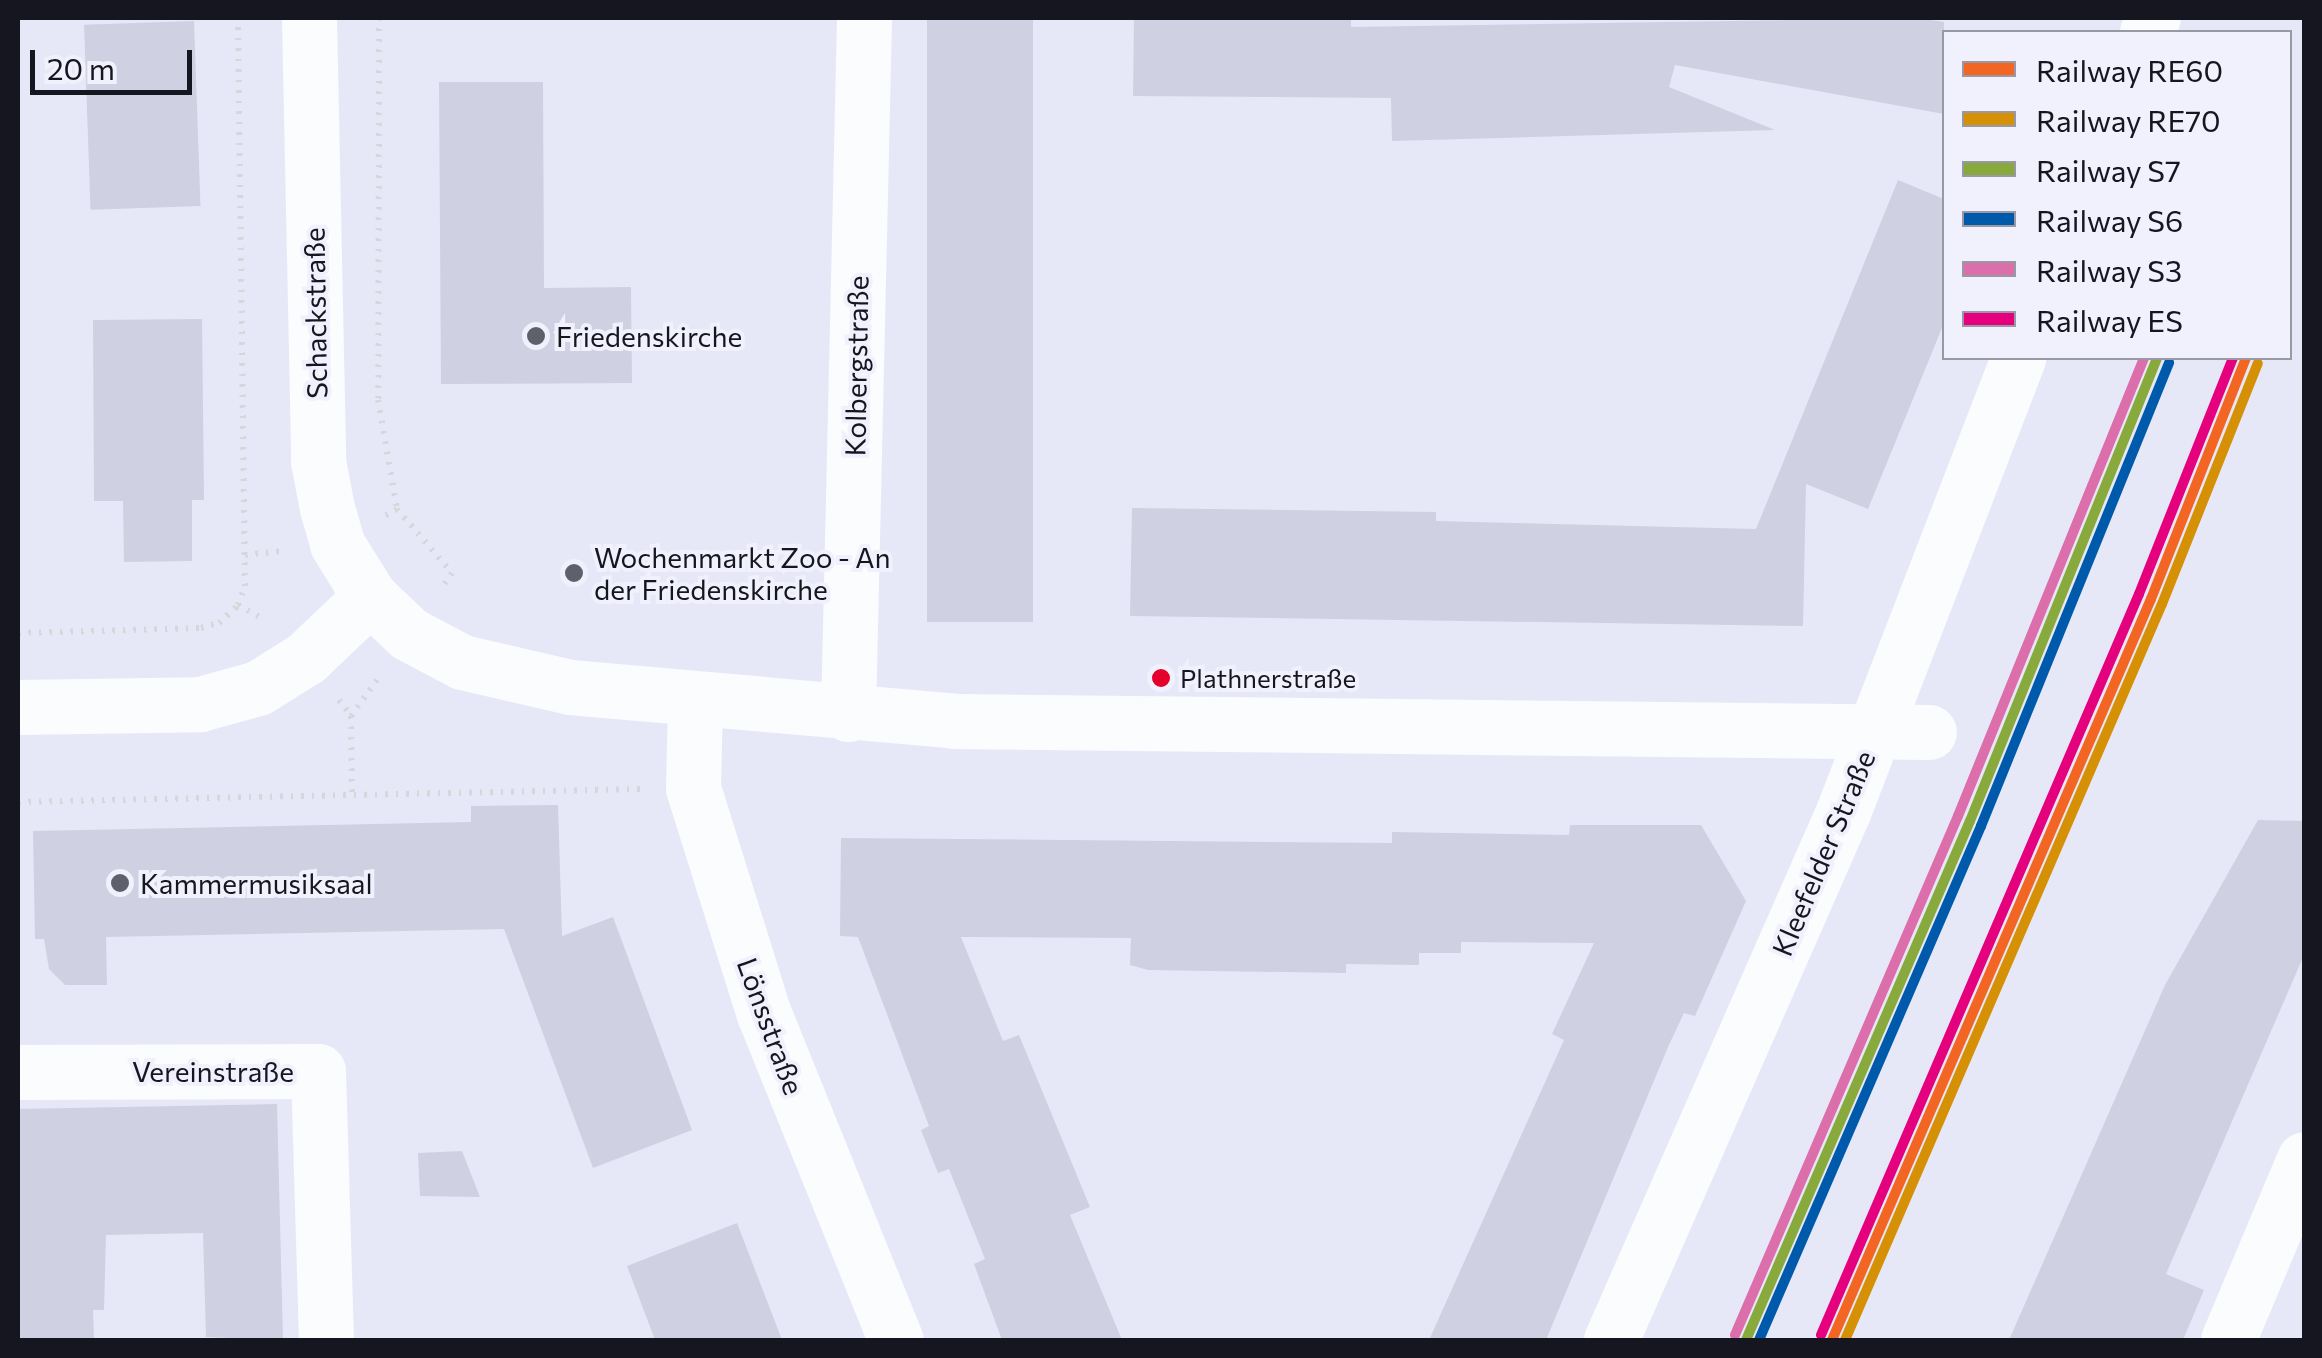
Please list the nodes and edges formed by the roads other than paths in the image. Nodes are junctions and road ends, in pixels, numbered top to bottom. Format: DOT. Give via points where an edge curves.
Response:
graph roads {
  1 [pos="310,18"];
  2 [pos="864,18"];
  3 [pos="2017,360"];
  4 [pos="370,597"];
  5 [pos="694,700"];
  6 [pos="18,707"];
  7 [pos="848,714"];
  8 [pos="1874,732"];
  9 [pos="1929,732"];
  10 [pos="18,1072"];
  11 [pos="2304,1159"];
  12 [pos="326,1340"];
  13 [pos="896,1340"];
  14 [pos="1610,1340"];
  15 [pos="2228,1340"];
  1 -- 4 [label="street, Schackstraße" via="318,462 337,544"];
  2 -- 7 [label="street, Kolbergstraße"];
  3 -- 8 [label="street, Kleefelder Straße"];
  4 -- 5 [label="street" via="409,634 507,678"];
  4 -- 6 [label="street" via="306,658 258,688 200,704"];
  5 -- 7 [label="street"];
  5 -- 13 [label="street, Lönsstraße" via="693,788 764,1014"];
  7 -- 8 [label="street"];
  8 -- 9 [label="street"];
  8 -- 14 [label="street, Kleefelder Straße"];
  10 -- 12 [label="street, Vereinstraße" via="318,1071"];
  11 -- 15 [label="street"];
}
